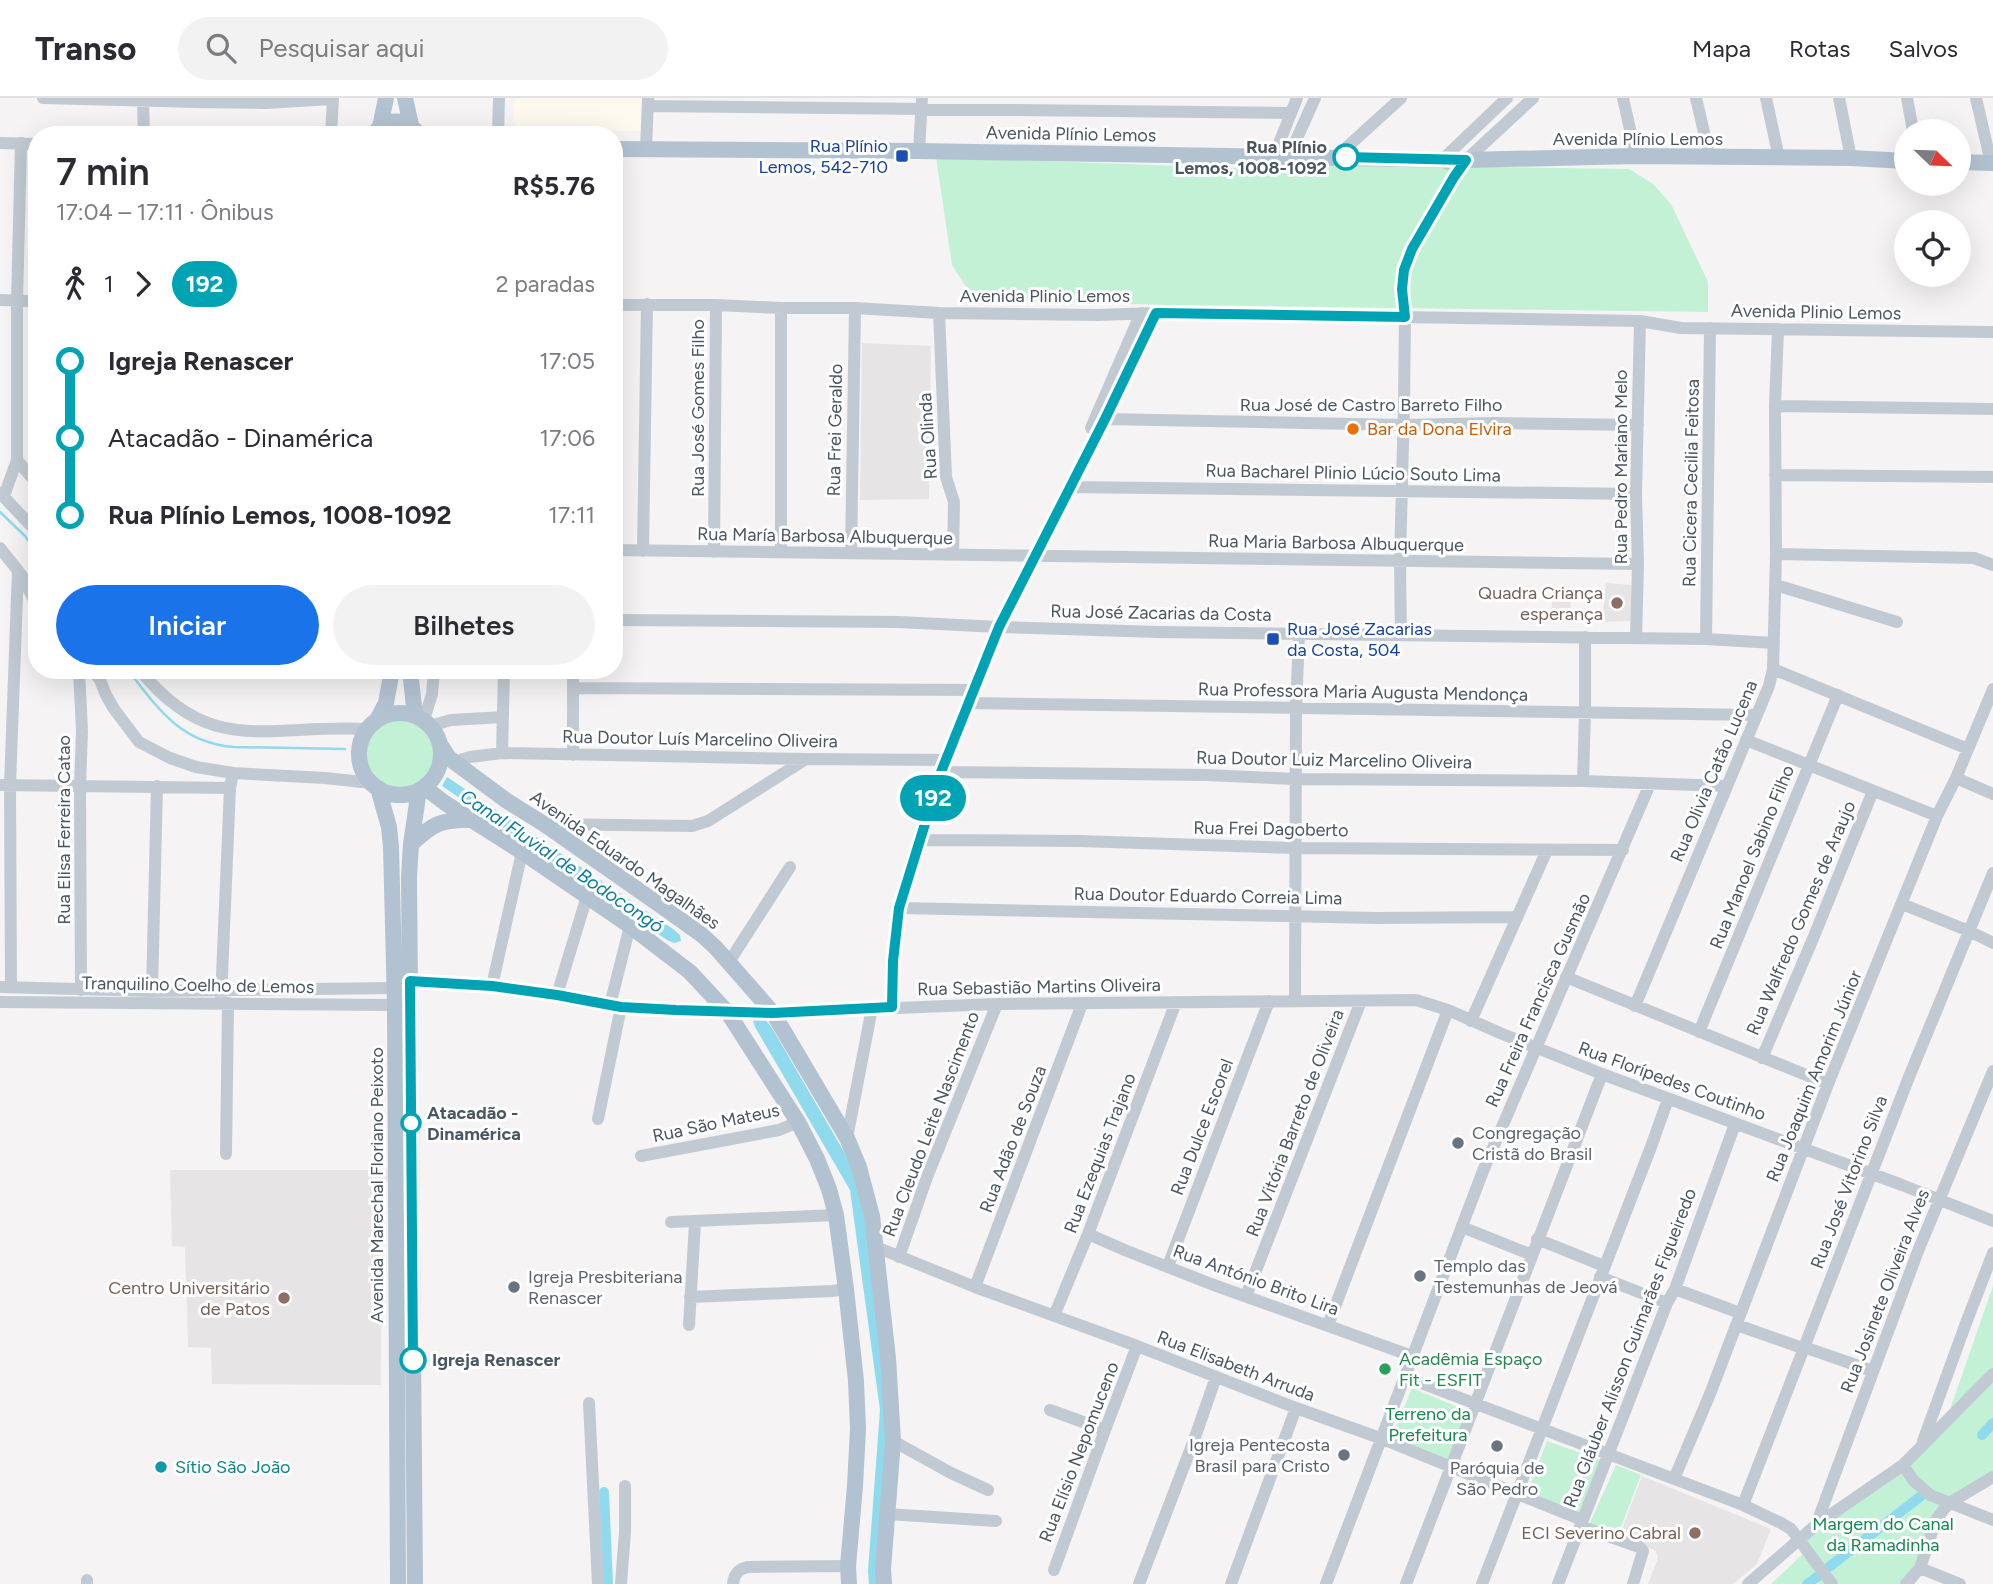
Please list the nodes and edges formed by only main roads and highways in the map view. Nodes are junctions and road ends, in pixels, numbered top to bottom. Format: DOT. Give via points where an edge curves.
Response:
graph roads {
  1 [pos="386,98"];
  2 [pos="405,98"];
  3 [pos="378,126"];
  4 [pos="386,126"];
  5 [pos="406,126"];
  6 [pos="414,126"];
  7 [pos="623,149"];
  8 [pos="1894,160"];
  9 [pos="1971,162"];
  10 [pos="1992,163"];
  11 [pos="390,679"];
  12 [pos="412,679"];
  13 [pos="423,721"];
  14 [pos="373,724"];
  15 [pos="440,744"];
  16 [pos="375,786"];
  17 [pos="421,788"];
  18 [pos="472,820"];
  19 [pos="411,844"];
  20 [pos="398,1584"];
  21 [pos="415,1584"];
  22 [pos="849,1584"];
  23 [pos="884,1584"];
  1 -- 3 [label="main road"];
  2 -- 6 [label="main road"];
  4 -- 5 [label="main road" via="395,121"];
  7 -- 8 [label="main road, Avenida Plínio Lemos" via="1466,160 1636,156"];
  9 -- 10 [label="main road"];
  11 -- 14 [label="main road" via="386,703"];
  12 -- 13 [label="main road"];
  13 -- 14 [label="main road" via="402,713 389,714"];
  13 -- 15 [label="main road"];
  14 -- 16 [label="main road" via="361,741 359,754 362,768"];
  15 -- 17 [label="main road" via="435,775"];
  15 -- 23 [label="main road, Avenida Eduardo Magalhães" via="449,758 507,802 702,935 773,1013 847,1138 872,1216 890,1370 893,1441"];
  16 -- 17 [label="main road" via="398,795"];
  16 -- 20 [label="main road, Avenida Marechal Floriano Peixoto" via="390,837 395,1005"];
  17 -- 18 [label="main road"];
  17 -- 19 [label="main road, Avenida Marechal Floriano Peixoto"];
  18 -- 19 [label="main road" via="441,823"];
  18 -- 22 [label="main road" via="631,926 690,972 728,1013 817,1159 836,1215 856,1381 858,1429"];
  19 -- 21 [label="main road, Avenida Marechal Floriano Peixoto"];
}
